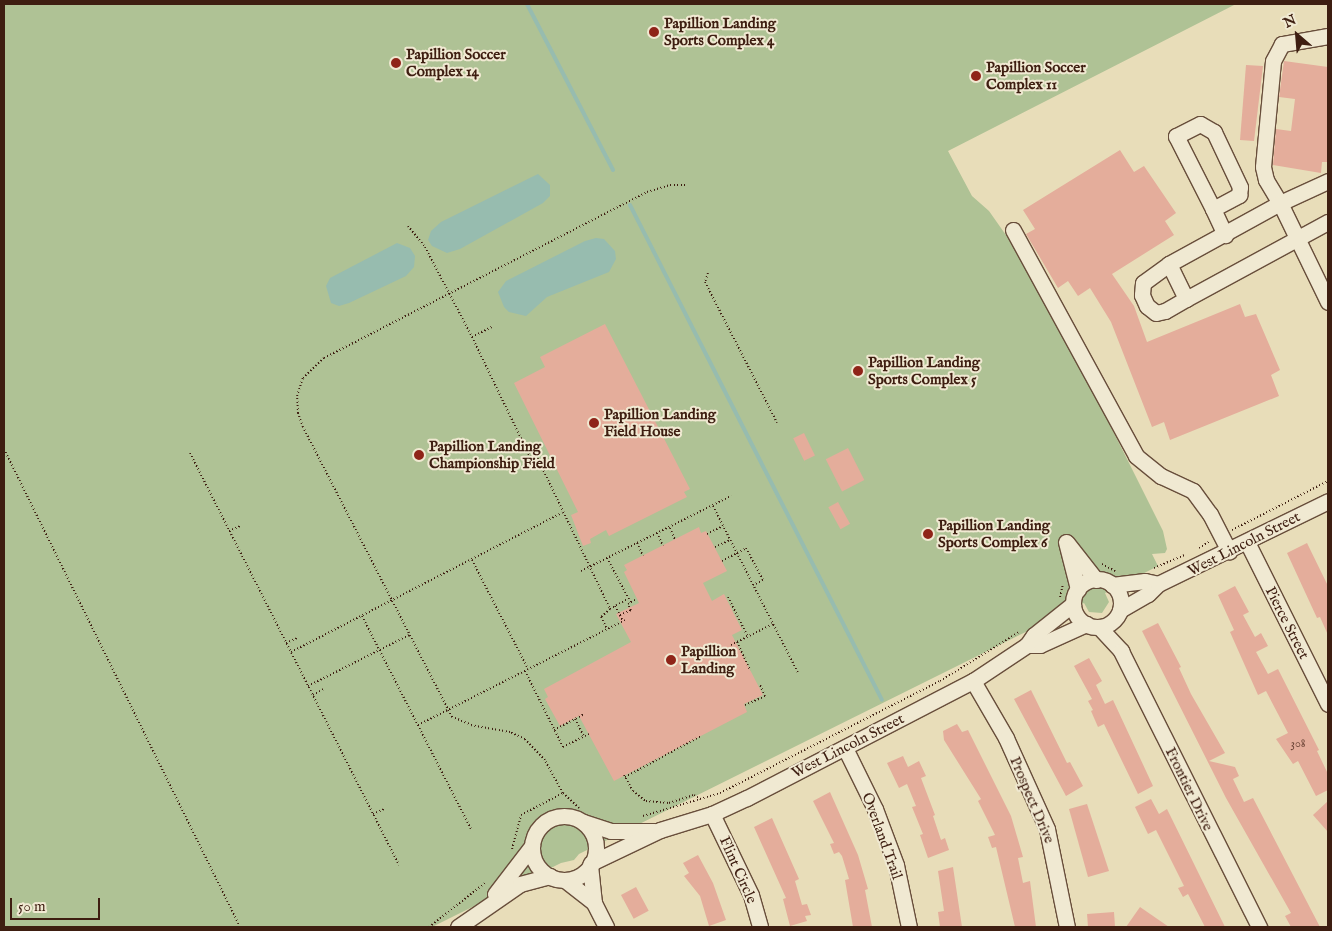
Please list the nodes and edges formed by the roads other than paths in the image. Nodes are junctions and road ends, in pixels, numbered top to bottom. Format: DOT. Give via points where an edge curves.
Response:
graph roads {
  1 [pos="1328,36"];
  2 [pos="1328,181"];
  3 [pos="1280,204"];
  4 [pos="1213,210"];
  5 [pos="1328,222"];
  6 [pos="1012,230"];
  7 [pos="1225,234"];
  8 [pos="1297,237"];
  9 [pos="1169,264"];
  10 [pos="1186,299"];
  11 [pos="1328,302"];
  12 [pos="1328,501"];
  13 [pos="1247,542"];
  14 [pos="1229,551"];
  15 [pos="1116,578"];
  16 [pos="1096,580"];
  17 [pos="1158,584"];
  18 [pos="1075,597"];
  19 [pos="1119,613"];
  20 [pos="1092,626"];
  21 [pos="1027,645"];
  22 [pos="1121,651"];
  23 [pos="973,681"];
  24 [pos="1328,704"];
  25 [pos="845,748"];
  26 [pos="712,814"];
  27 [pos="584,817"];
  28 [pos="660,830"];
  29 [pos="532,846"];
  30 [pos="591,864"];
  31 [pos="558,878"];
  32 [pos="594,903"];
  33 [pos="486,905"];
  34 [pos="458,927"];
  35 [pos="606,927"];
  36 [pos="760,927"];
  37 [pos="909,927"];
  38 [pos="1067,927"];
  39 [pos="1258,927"];
  1 -- 3 [label="street" via="1282,44 1275,56 1263,167 1266,180"];
  2 -- 3 [label="street"];
  3 -- 7 [label="street"];
  3 -- 8 [label="street"];
  4 -- 4 [label="street" via="1239,195 1240,187 1214,132 1200,124 1176,136"];
  4 -- 7 [label="street"];
  5 -- 8 [label="street"];
  6 -- 14 [label="street" via="1136,456 1161,476 1193,491"];
  7 -- 9 [label="street"];
  8 -- 10 [label="street"];
  8 -- 11 [label="street"];
  9 -- 10 [label="street"];
  9 -- 10 [label="street" via="1143,284 1142,294 1147,306 1156,313"];
  12 -- 13 [label="street, West Lincoln Street"];
  13 -- 14 [label="street, West Lincoln Street"];
  13 -- 24 [label="street, Pierce Street"];
  14 -- 17 [label="street, West Lincoln Street"];
  15 -- 16 [label="street"];
  15 -- 17 [label="street, West Lincoln Street"];
  15 -- 19 [label="street"];
  16 -- 18 [label="street" via="1086,582"];
  16 -- 18 [label="street" via="1077,564"];
  17 -- 19 [label="street, West Lincoln Street"];
  18 -- 20 [label="street" via="1077,617"];
  18 -- 21 [label="street, West Lincoln Street"];
  19 -- 20 [label="street" via="1107,625"];
  19 -- 22 [label="street, Frontier Drive"];
  20 -- 21 [label="street, West Lincoln Street" via="1040,645"];
  20 -- 22 [label="street, Frontier Drive"];
  21 -- 23 [label="street, West Lincoln Street"];
  22 -- 39 [label="street, Frontier Drive"];
  23 -- 25 [label="street, West Lincoln Street"];
  23 -- 38 [label="street, Prospect Drive" via="1006,738 1047,829 1060,878"];
  25 -- 26 [label="street, West Lincoln Street"];
  25 -- 37 [label="street, Overland Trail" via="875,809 896,865"];
  26 -- 28 [label="street, West Lincoln Street"];
  26 -- 36 [label="street, Flint Circle" via="751,896"];
  27 -- 28 [label="street, West Lincoln Street" via="611,831"];
  27 -- 29 [label="street" via="561,816 547,821 537,832"];
  27 -- 30 [label="street" via="595,842"];
  28 -- 30 [label="street, West Lincoln Street"];
  29 -- 31 [label="street" via="535,860"];
  29 -- 33 [label="street"];
  30 -- 31 [label="street" via="579,876"];
  30 -- 32 [label="street"];
  31 -- 32 [label="street"];
  31 -- 33 [label="street" via="520,884"];
  32 -- 35 [label="street"];
  33 -- 34 [label="street"];
}
